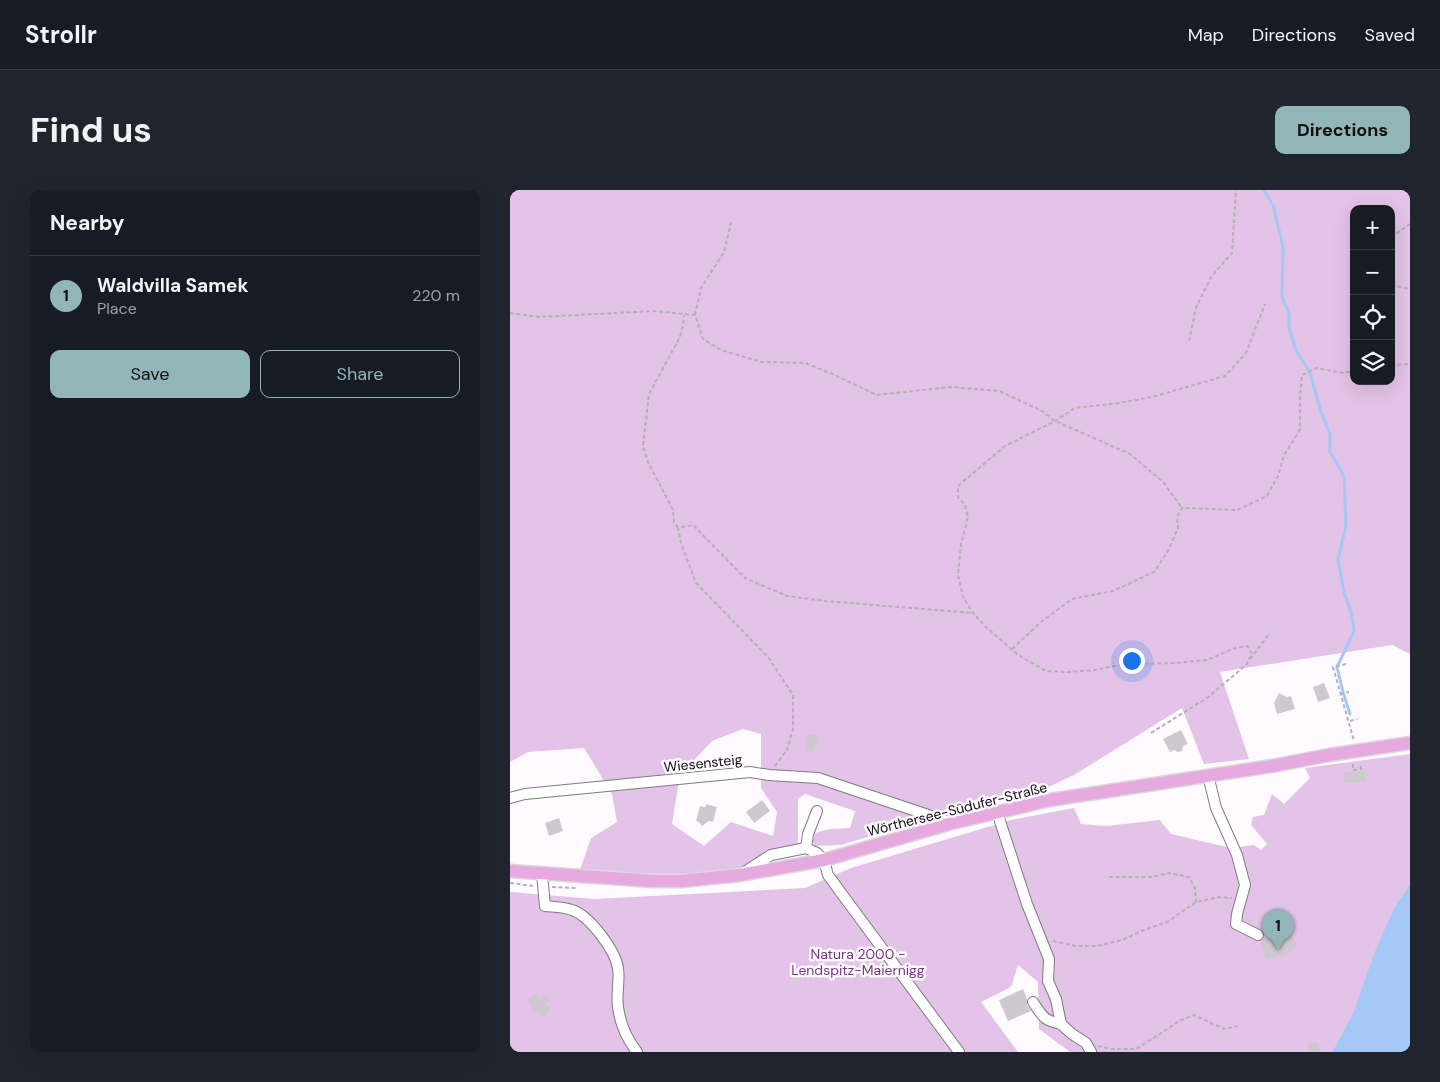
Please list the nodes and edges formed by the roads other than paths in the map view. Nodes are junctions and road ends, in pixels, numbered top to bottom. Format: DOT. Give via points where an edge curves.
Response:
graph roads {
  1 [pos="1410,743"];
  2 [pos="1208,776"];
  3 [pos="510,798"];
  4 [pos="817,811"];
  5 [pos="997,812"];
  6 [pos="952,822"];
  7 [pos="806,848"];
  8 [pos="824,860"];
  9 [pos="510,871"];
  10 [pos="542,874"];
  11 [pos="740,875"];
  12 [pos="1258,936"];
  13 [pos="1034,1002"];
  14 [pos="1061,1024"];
  15 [pos="1089,1048"];
  16 [pos="637,1052"];
  17 [pos="959,1052"];
  1 -- 2 [label="main road, Wörthersee-Südufer-Straße"];
  2 -- 5 [label="main road, Wörthersee-Südufer-Straße" via="1050,800"];
  2 -- 12 [label="street" via="1216,808 1245,885 1236,924"];
  3 -- 6 [label="street, Wiesensteig" via="750,772 818,778"];
  4 -- 7 [label="street"];
  5 -- 6 [label="main road, Wörthersee-Südufer-Straße"];
  5 -- 14 [label="street" via="1049,959 1048,981"];
  6 -- 8 [label="main road, Wörthersee-Südufer-Straße"];
  7 -- 8 [label="street"];
  7 -- 11 [label="street" via="771,855"];
  8 -- 11 [label="main road, Wörthersee-Südufer-Straße"];
  8 -- 17 [label="street" via="828,875"];
  9 -- 10 [label="main road, Wörthersee-Südufer-Straße"];
  10 -- 11 [label="main road, Wörthersee-Südufer-Straße" via="653,881"];
  10 -- 16 [label="street" via="545,906 572,910 583,916 613,955 618,968 618,1006 623,1029"];
  13 -- 14 [label="street" via="1047,1021"];
  14 -- 15 [label="street"];
}
